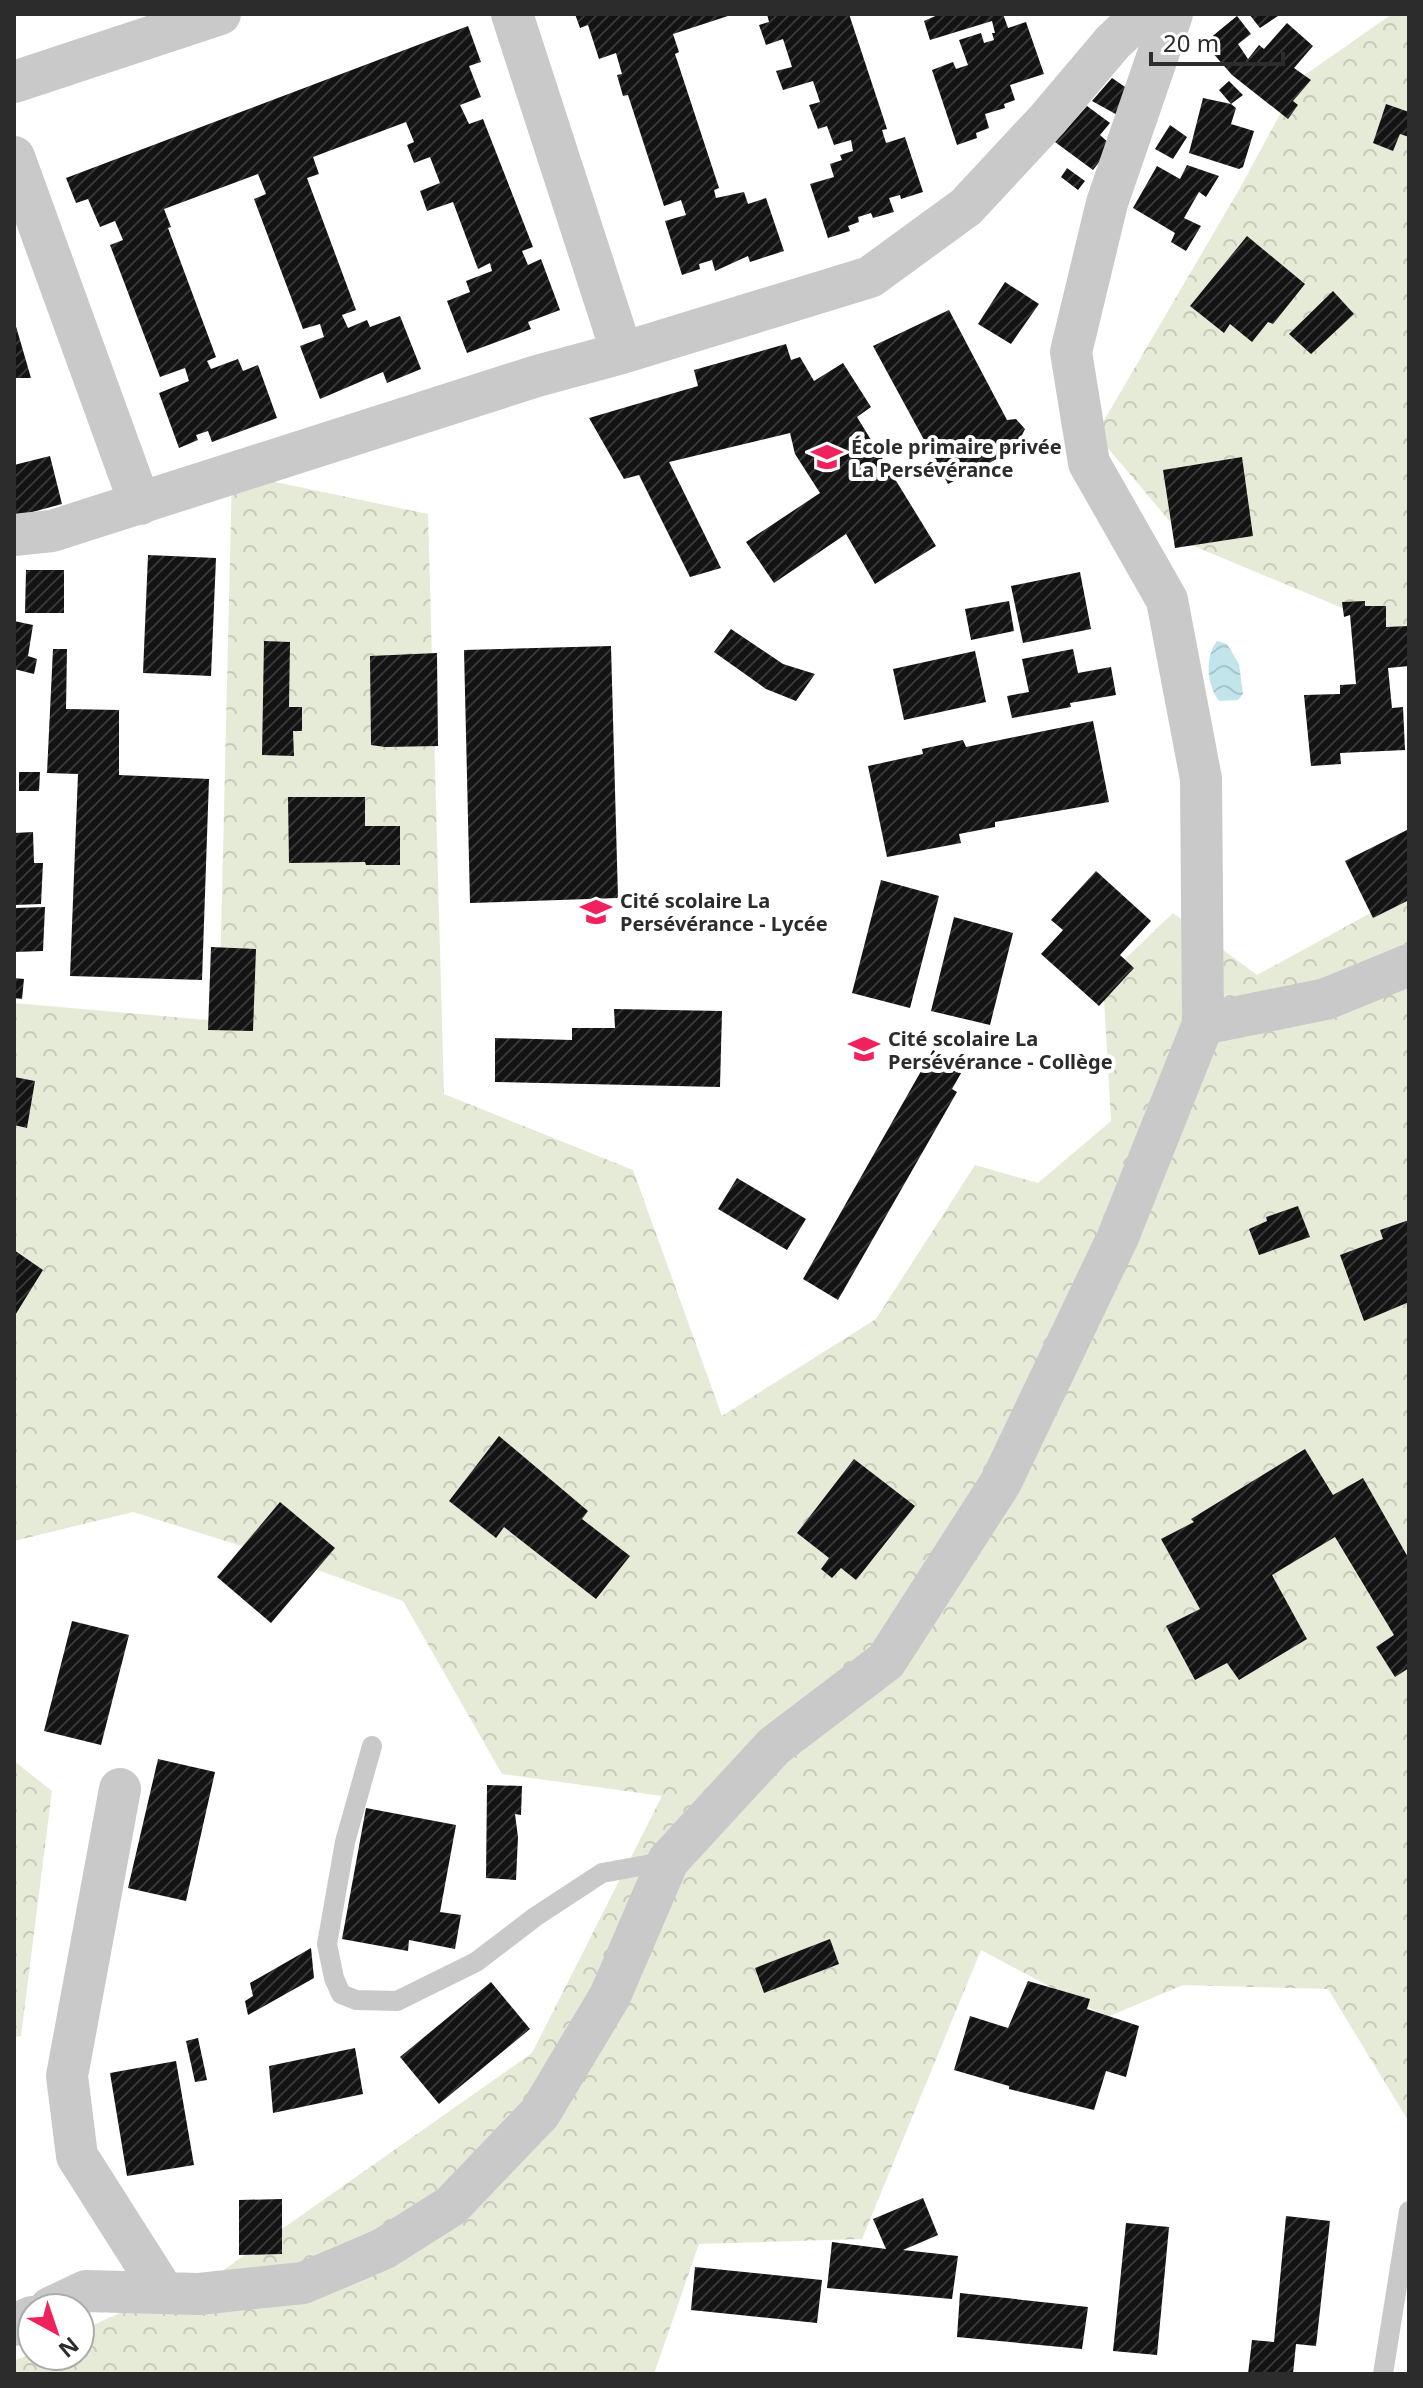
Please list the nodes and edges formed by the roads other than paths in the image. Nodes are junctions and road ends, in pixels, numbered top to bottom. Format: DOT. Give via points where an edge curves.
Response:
graph roads {
  1 [pos="220,14"];
  2 [pos="512,14"];
  3 [pos="1172,14"];
  4 [pos="1120,23"];
  5 [pos="14,82"];
  6 [pos="14,157"];
  7 [pos="622,353"];
  8 [pos="140,504"];
  9 [pos="14,535"];
  10 [pos="1409,965"];
  11 [pos="1203,1024"];
  12 [pos="372,1746"];
  13 [pos="120,1789"];
  14 [pos="668,1861"];
  15 [pos="1409,2211"];
  16 [pos="84,2292"];
  17 [pos="164,2293"];
  18 [pos="1383,2374"];
  1 -- 5 [label="street"];
  2 -- 7 [label="street"];
  3 -- 11 [label="street" via="1107,203 1071,352 1089,463 1167,600 1201,779"];
  4 -- 7 [label="street" via="1047,120 966,207 870,277"];
  6 -- 8 [label="street"];
  7 -- 8 [label="street"];
  8 -- 9 [label="street" via="52,531"];
  10 -- 11 [label="street" via="1326,999"];
  11 -- 14 [label="street" via="1118,1237 1001,1482 911,1623 886,1661 774,1746"];
  12 -- 14 [label="lane" via="345,1842 327,1944 341,1994 356,2000 397,2001 476,1962 602,1873"];
  13 -- 17 [label="street" via="67,2076 77,2156"];
  14 -- 17 [label="street" via="610,1996 540,2113 451,2206 383,2249 303,2283"];
  15 -- 18 [label="lane"];
  16 -- 17 [label="street"];
}
